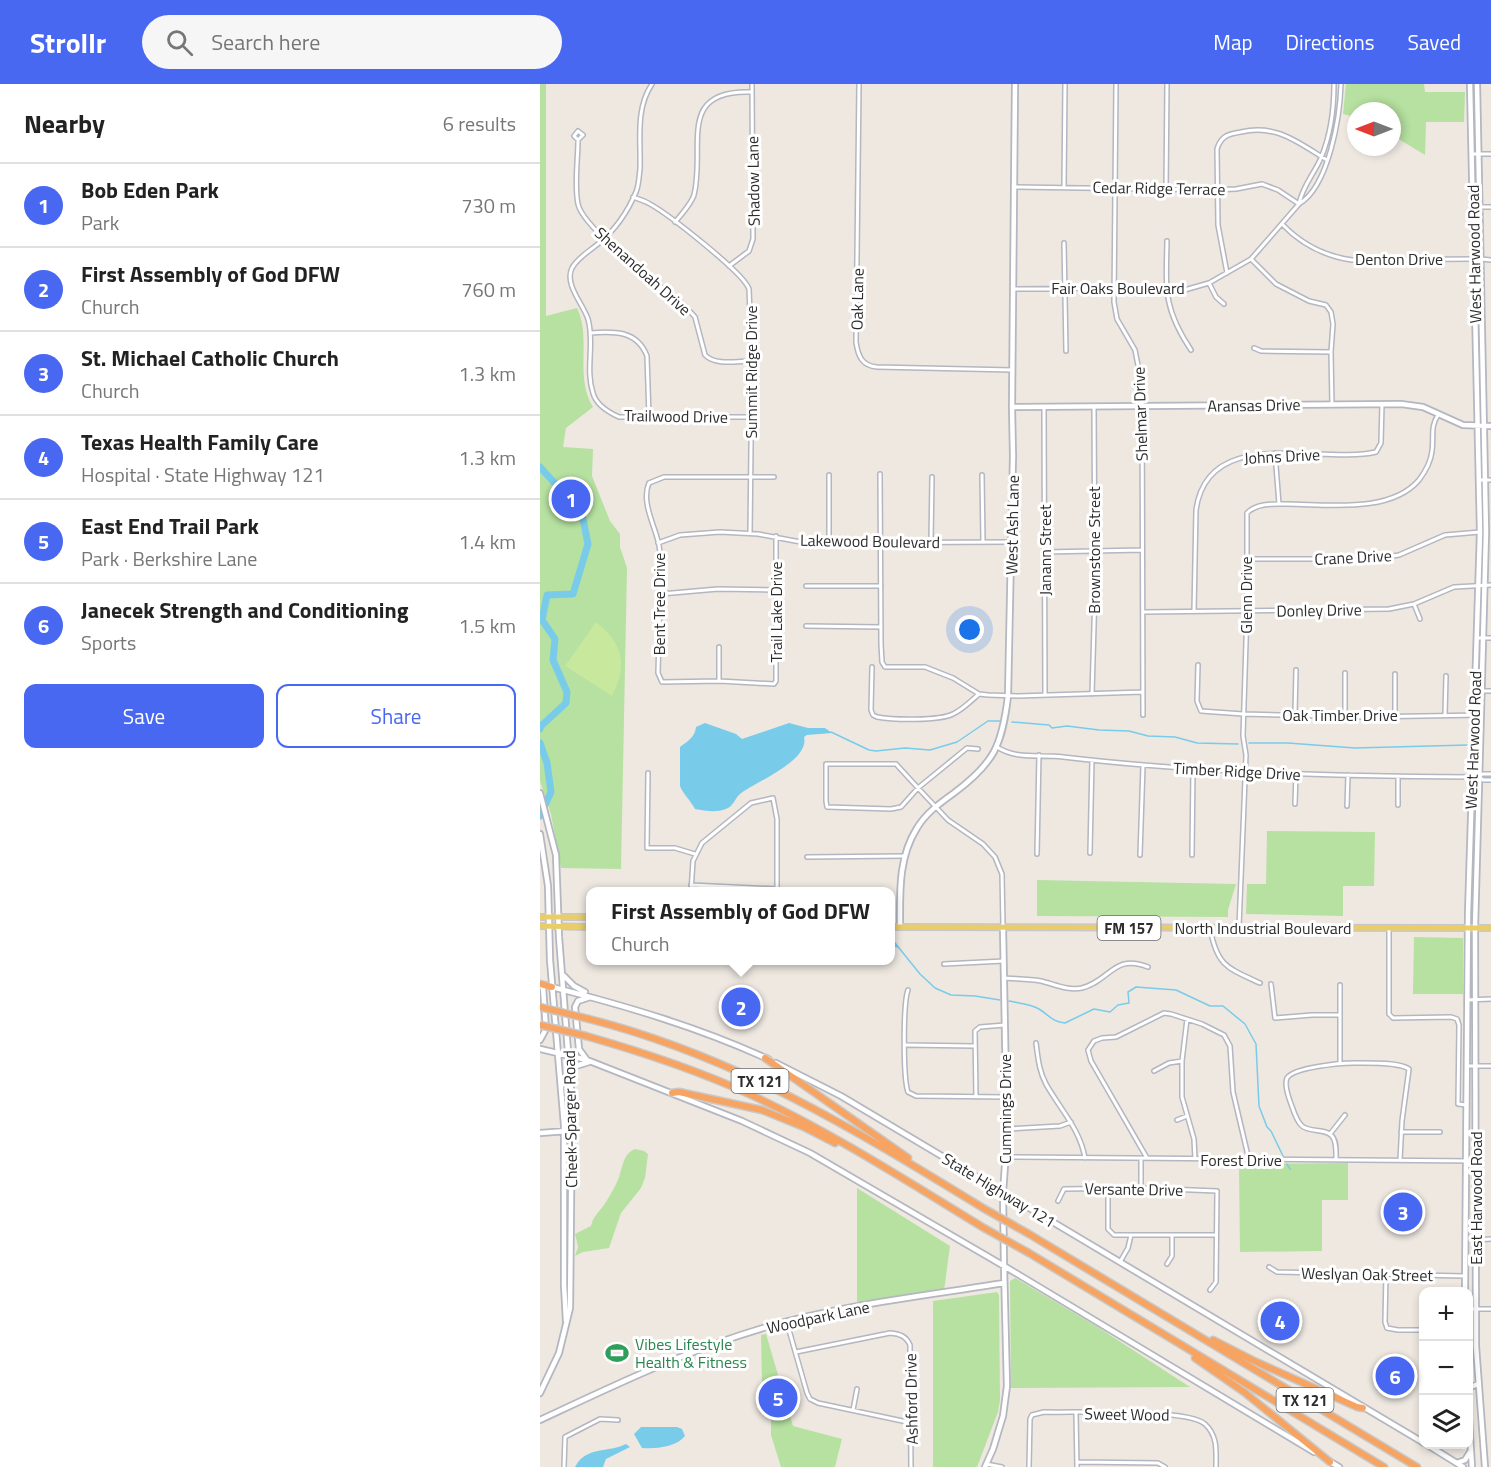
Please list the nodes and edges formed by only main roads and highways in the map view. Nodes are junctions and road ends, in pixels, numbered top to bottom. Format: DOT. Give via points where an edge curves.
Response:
graph roads {
  1 [pos="1015,84"];
  2 [pos="1470,84"];
  3 [pos="1477,84"];
  4 [pos="1478,259"];
  5 [pos="1475,308"];
  6 [pos="1482,308"];
  7 [pos="1012,407"];
  8 [pos="1478,426"];
  9 [pos="1485,426"];
  10 [pos="1491,426"];
  11 [pos="1485,480"];
  12 [pos="1486,532"];
  13 [pos="1480,638"];
  14 [pos="1477,715"];
  15 [pos="540,793"];
  16 [pos="540,834"];
  17 [pos="556,860"];
  18 [pos="545,861"];
  19 [pos="1469,861"];
  20 [pos="1476,862"];
  21 [pos="540,917"];
  22 [pos="549,917"];
  23 [pos="559,917"];
  24 [pos="586,917"];
  25 [pos="540,926"];
  26 [pos="549,926"];
  27 [pos="559,927"];
  28 [pos="586,927"];
  29 [pos="895,927"];
  30 [pos="900,927"];
  31 [pos="1003,928"];
  32 [pos="1467,928"];
  33 [pos="1475,928"];
  34 [pos="1491,928"];
  35 [pos="562,973"];
  36 [pos="540,984"];
  37 [pos="552,987"];
  38 [pos="563,990"];
  39 [pos="592,996"];
  40 [pos="540,1007"];
  41 [pos="540,1025"];
  42 [pos="540,1040"];
  43 [pos="540,1049"];
  44 [pos="558,1054"];
  45 [pos="569,1056"];
  46 [pos="765,1058"];
  47 [pos="589,1061"];
  48 [pos="570,1075"];
  49 [pos="672,1093"];
  50 [pos="1466,1105"];
  51 [pos="1476,1106"];
  52 [pos="565,1131"];
  53 [pos="572,1131"];
  54 [pos="540,1133"];
  55 [pos="919,1169"];
  56 [pos="899,1177"];
  57 [pos="1004,1191"];
  58 [pos="1466,1196"];
  59 [pos="1476,1196"];
  60 [pos="564,1228"];
  61 [pos="572,1228"];
  62 [pos="1466,1240"];
  63 [pos="1476,1240"];
  64 [pos="1004,1266"];
  65 [pos="564,1271"];
  66 [pos="571,1271"];
  67 [pos="1465,1276"];
  68 [pos="1476,1276"];
  69 [pos="1004,1283"];
  70 [pos="1465,1287"];
  71 [pos="566,1321"];
  72 [pos="1193,1332"];
  73 [pos="1179,1344"];
  74 [pos="1478,1384"];
  75 [pos="1473,1386"];
  76 [pos="540,1393"];
  77 [pos="1363,1408"];
  78 [pos="540,1420"];
  79 [pos="1419,1441"];
  80 [pos="1433,1449"];
  81 [pos="1470,1450"];
  82 [pos="1330,1462"];
  83 [pos="985,1466"];
  84 [pos="1459,1466"];
  85 [pos="1339,1467"];
  86 [pos="1383,1467"];
  87 [pos="1417,1467"];
  88 [pos="1472,1467"];
  89 [pos="1486,1467"];
  1 -- 7 [label="main road, West Ash Lane"];
  2 -- 4 [label="main road, West Harwood Road"];
  3 -- 4 [label="main road, West Harwood Road"];
  4 -- 5 [label="main road, West Harwood Road"];
  4 -- 6 [label="main road, West Harwood Road"];
  5 -- 6 [label="main road"];
  5 -- 8 [label="main road, West Harwood Road"];
  6 -- 9 [label="main road, West Harwood Road"];
  7 -- 8 [label="main road, Aransas Drive" via="1416,405 1460,424"];
  7 -- 30 [label="main road, West Ash Lane" via="1005,721 986,766 918,826 905,856 901,878"];
  8 -- 9 [label="main road, Aransas Drive"];
  8 -- 11 [label="main road, West Harwood Road"];
  9 -- 10 [label="main road, Aransas Drive"];
  9 -- 11 [label="main road, West Harwood Road"];
  11 -- 12 [label="main road, West Harwood Road"];
  12 -- 13 [label="main road, West Harwood Road"];
  12 -- 13 [label="main road, West Harwood Road" via="1478,585"];
  13 -- 14 [label="main road, West Harwood Road"];
  14 -- 19 [label="main road, West Harwood Road"];
  14 -- 20 [label="main road, West Harwood Road"];
  15 -- 17 [label="main road, Cheek-Sparger Road"];
  16 -- 18 [label="main road, Cheek-Sparger Road"];
  17 -- 18 [label="main road"];
  17 -- 23 [label="main road, Cheek-Sparger Road"];
  18 -- 22 [label="main road, Cheek-Sparger Road"];
  19 -- 20 [label="main road"];
  19 -- 32 [label="main road, West Harwood Road"];
  20 -- 33 [label="main road, West Harwood Road"];
  21 -- 22 [label="main road"];
  22 -- 23 [label="main road"];
  22 -- 26 [label="main road, Cheek-Sparger Road"];
  23 -- 24 [label="main road"];
  23 -- 27 [label="main road, Cheek-Sparger Road"];
  25 -- 26 [label="main road"];
  26 -- 27 [label="main road"];
  26 -- 37 [label="main road, Cheek-Sparger Road"];
  27 -- 28 [label="main road"];
  27 -- 35 [label="main road, Cheek-Sparger Road"];
  29 -- 30 [label="main road, North Industrial Boulevard / FM 157"];
  30 -- 31 [label="main road, North Industrial Boulevard / FM 157"];
  31 -- 32 [label="main road, North Industrial Boulevard / FM 157"];
  31 -- 57 [label="main road, Cummings Drive"];
  32 -- 33 [label="main road, North Industrial Boulevard / FM 157"];
  32 -- 50 [label="main road, East Harwood Road"];
  33 -- 34 [label="main road, North Industrial Boulevard / FM 157"];
  33 -- 51 [label="main road, East Harwood Road"];
  35 -- 38 [label="main road, Cheek-Sparger Road"];
  35 -- 39 [label="main road" via="574,986"];
  36 -- 37 [label="highway"];
  36 -- 42 [label="main road" via="546,1029"];
  37 -- 38 [label="main road, State Highway 121"];
  37 -- 44 [label="main road, Cheek-Sparger Road"];
  38 -- 39 [label="main road, State Highway 121"];
  38 -- 45 [label="main road, Cheek-Sparger Road"];
  39 -- 46 [label="main road, State Highway 121" via="677,1023"];
  39 -- 47 [label="main road" via="578,1001 575,1007 579,1049"];
  40 -- 55 [label="highway, TX 121, bridge" via="686,1049 815,1108"];
  41 -- 56 [label="highway, TX 121, bridge" via="650,1055 749,1094"];
  43 -- 44 [label="main road"];
  44 -- 45 [label="main road"];
  44 -- 52 [label="main road, Cheek-Sparger Road"];
  45 -- 47 [label="main road"];
  45 -- 48 [label="main road, Cheek-Sparger Road"];
  46 -- 55 [label="highway"];
  46 -- 57 [label="main road, State Highway 121" via="841,1096"];
  47 -- 48 [label="main road" via="576,1065"];
  47 -- 49 [label="main road"];
  48 -- 53 [label="main road, Cheek-Sparger Road"];
  49 -- 56 [label="highway" via="762,1110 804,1127"];
  49 -- 64 [label="main road" via="810,1153"];
  50 -- 51 [label="main road"];
  50 -- 58 [label="main road, East Harwood Road"];
  51 -- 59 [label="main road, East Harwood Road"];
  52 -- 53 [label="main road"];
  52 -- 54 [label="main road"];
  52 -- 60 [label="main road, Cheek-Sparger Road"];
  53 -- 61 [label="main road, Cheek-Sparger Road"];
  55 -- 72 [label="highway, TX 121, bridge"];
  56 -- 73 [label="highway, TX 121, bridge"];
  57 -- 64 [label="main road, Cummings Drive"];
  57 -- 77 [label="main road, State Highway 121"];
  58 -- 59 [label="main road"];
  58 -- 62 [label="main road, East Harwood Road"];
  59 -- 63 [label="main road, East Harwood Road"];
  60 -- 61 [label="main road"];
  60 -- 65 [label="main road, Cheek-Sparger Road"];
  61 -- 66 [label="main road, Cheek-Sparger Road"];
  62 -- 63 [label="main road"];
  62 -- 67 [label="main road, East Harwood Road"];
  63 -- 68 [label="main road, East Harwood Road"];
  64 -- 69 [label="main road, Cummings Drive"];
  64 -- 82 [label="main road"];
  65 -- 66 [label="main road"];
  65 -- 71 [label="main road, Cheek-Sparger Road"];
  66 -- 71 [label="main road, Cheek-Sparger Road"];
  67 -- 68 [label="main road"];
  67 -- 70 [label="main road, East Harwood Road"];
  68 -- 74 [label="main road, East Harwood Road"];
  69 -- 78 [label="main road, Woodpark Lane" via="849,1308 763,1328 665,1362"];
  69 -- 83 [label="main road, Cummings Drive" via="1007,1386 1003,1416"];
  71 -- 76 [label="main road, Cheek-Sparger Road" via="559,1353"];
  72 -- 77 [label="highway"];
  72 -- 87 [label="highway, TX 121"];
  73 -- 82 [label="highway"];
  73 -- 86 [label="highway, TX 121"];
  74 -- 75 [label="main road"];
  74 -- 89 [label="main road, East Harwood Road"];
  77 -- 79 [label="main road, State Highway 121"];
  80 -- 84 [label="main road, State Highway 121"];
  81 -- 84 [label="main road"];
  81 -- 88 [label="main road"];
  82 -- 85 [label="main road"];
}
